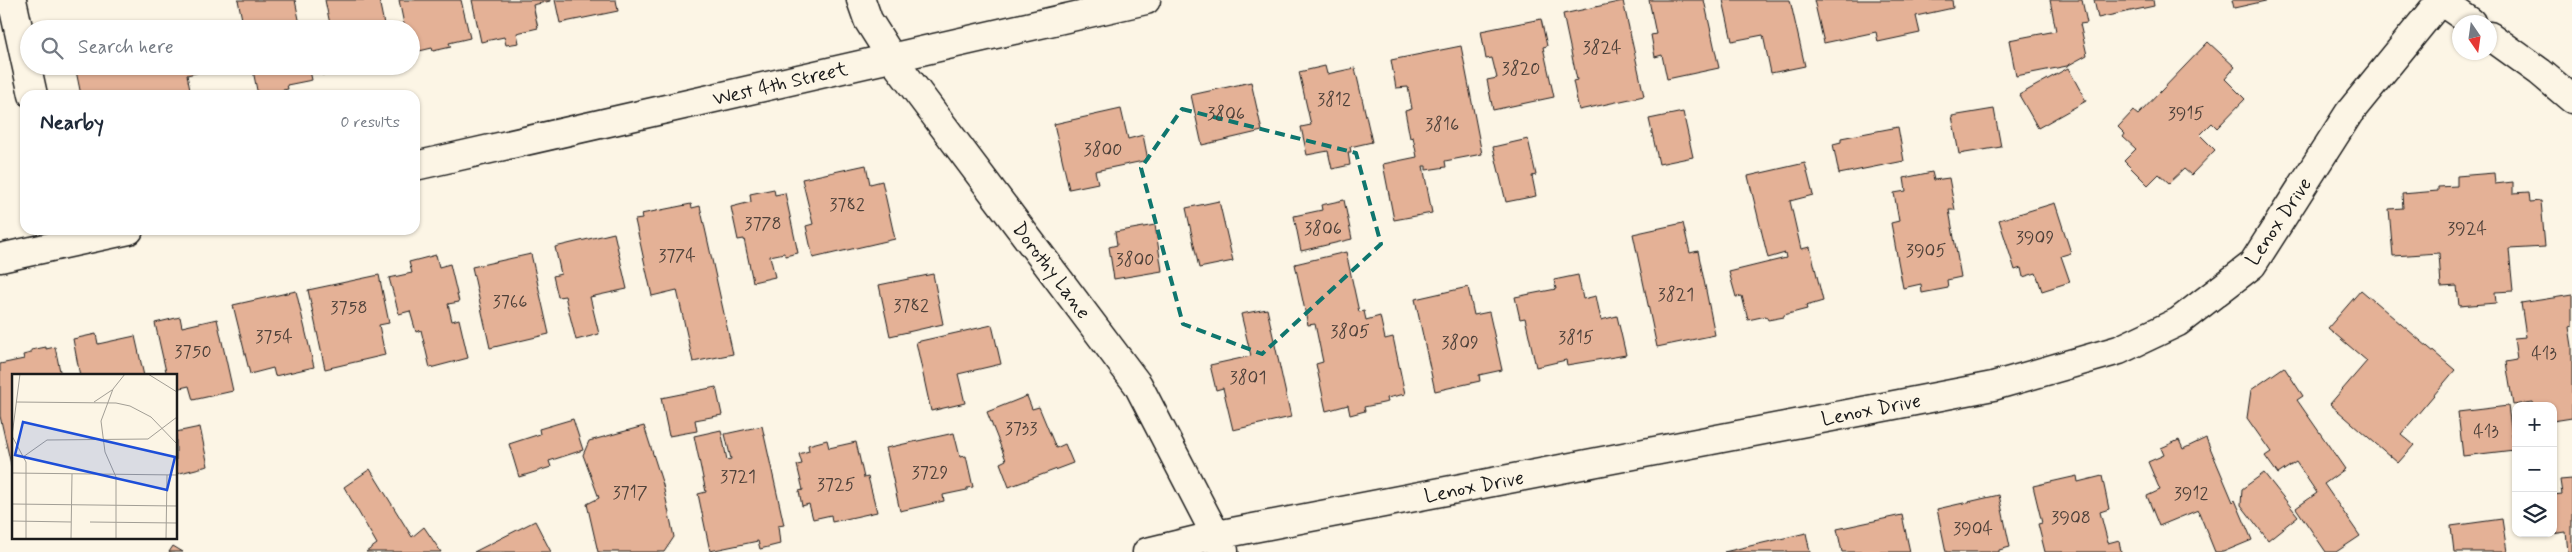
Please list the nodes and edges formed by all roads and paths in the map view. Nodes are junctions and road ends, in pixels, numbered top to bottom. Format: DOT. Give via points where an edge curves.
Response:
graph roads {
  1 [pos="12,0"];
  2 [pos="861,0"];
  3 [pos="1146,0"];
  4 [pos="2440,0"];
  5 [pos="2461,15"];
  6 [pos="20,36"];
  7 [pos="2497,41"];
  8 [pos="892,58"];
  9 [pos="29,75"];
  10 [pos="32,90"];
  11 [pos="2572,99"];
  12 [pos="420,165"];
  13 [pos="83,235"];
  14 [pos="64,237"];
  15 [pos="0,258"];
  16 [pos="1221,543"];
  17 [pos="1147,552"];
  1 -- 6 [label="street"];
  2 -- 8 [label="street, Dorothy Lane" via="868,20"];
  3 -- 8 [label="street, West 4th Street"];
  4 -- 5 [label="street"];
  4 -- 16 [label="street, Lenox Drive" via="2349,113 2252,265 2178,322 2119,350 1993,386"];
  7 -- 11 [label="street"];
  8 -- 12 [label="street, West 4th Street"];
  8 -- 16 [label="street, Dorothy Lane" via="1138,384"];
  9 -- 10 [label="street"];
  13 -- 14 [label="street"];
  14 -- 15 [label="street"];
  16 -- 17 [label="street, Lenox Drive"];
}
